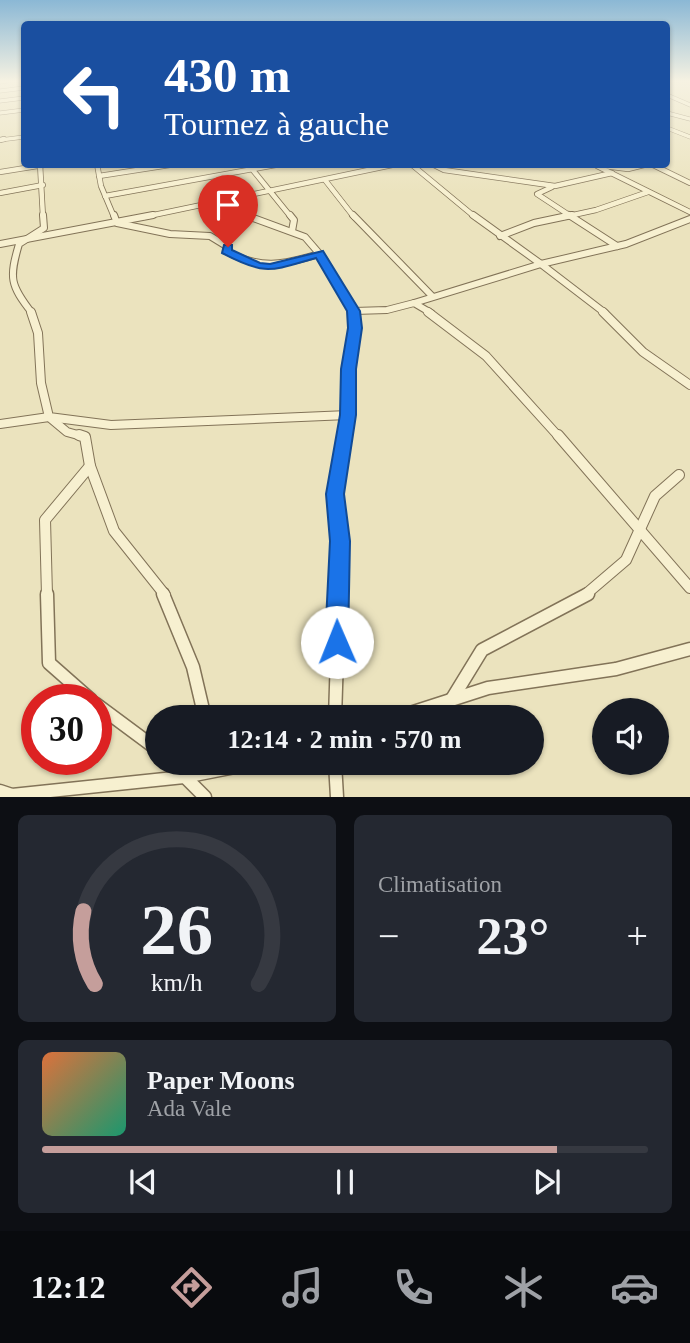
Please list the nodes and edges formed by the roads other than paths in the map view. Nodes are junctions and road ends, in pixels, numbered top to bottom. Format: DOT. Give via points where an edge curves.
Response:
graph roads {
  1 [pos="670,129"];
  2 [pos="21,137"];
  3 [pos="690,137"];
  4 [pos="0,140"];
  5 [pos="23,168"];
  6 [pos="40,168"];
  7 [pos="98,168"];
  8 [pos="149,168"];
  9 [pos="250,168"];
  10 [pos="256,168"];
  11 [pos="363,168"];
  12 [pos="379,168"];
  13 [pos="416,168"];
  14 [pos="440,168"];
  15 [pos="602,168"];
  16 [pos="658,168"];
  17 [pos="142,169"];
  18 [pos="366,171"];
  19 [pos="0,172"];
  20 [pos="611,173"];
  21 [pos="99,176"];
  22 [pos="325,180"];
  23 [pos="690,183"];
  24 [pos="43,185"];
  25 [pos="563,185"];
  26 [pos="271,192"];
  27 [pos="648,192"];
  28 [pos="0,193"];
  29 [pos="105,196"];
  30 [pos="211,204"];
  31 [pos="690,212"];
  32 [pos="111,214"];
  33 [pos="572,216"];
  34 [pos="690,219"];
  35 [pos="116,221"];
  36 [pos="98,225"];
  37 [pos="45,231"];
  38 [pos="292,231"];
  39 [pos="500,236"];
  40 [pos="27,239"];
  41 [pos="0,244"];
  42 [pos="617,246"];
  43 [pos="319,254"];
  44 [pos="541,264"];
  45 [pos="432,296"];
  46 [pos="414,303"];
  47 [pos="354,311"];
  48 [pos="690,385"];
  49 [pos="348,415"];
  50 [pos="49,417"];
  51 [pos="0,424"];
  52 [pos="90,466"];
  53 [pos="678,475"];
  54 [pos="638,532"];
  55 [pos="690,589"];
  56 [pos="690,649"];
  57 [pos="73,684"];
  58 [pos="452,699"];
  59 [pos="202,705"];
  60 [pos="335,705"];
  61 [pos="434,705"];
  62 [pos="112,716"];
  63 [pos="145,740"];
  64 [pos="190,775"];
  65 [pos="336,775"];
  66 [pos="184,777"];
  67 [pos="0,791"];
  68 [pos="205,797"];
  69 [pos="337,797"];
  1 -- 3 [label="street"];
  2 -- 4 [label="street"];
  5 -- 19 [label="street"];
  6 -- 24 [label="street"];
  7 -- 21 [label="street"];
  8 -- 17 [label="street"];
  9 -- 29 [label="street" via="145,194"];
  10 -- 26 [label="street"];
  11 -- 18 [label="street"];
  12 -- 18 [label="street"];
  13 -- 39 [label="street"];
  14 -- 25 [label="street"];
  15 -- 20 [label="street"];
  16 -- 23 [label="street"];
  17 -- 21 [label="street"];
  18 -- 22 [label="street"];
  20 -- 25 [label="street"];
  20 -- 27 [label="street"];
  21 -- 29 [label="street"];
  22 -- 26 [label="street"];
  22 -- 45 [label="street" via="341,203"];
  24 -- 28 [label="street"];
  24 -- 37 [label="street"];
  25 -- 33 [label="street" via="537,194"];
  26 -- 30 [label="street"];
  26 -- 38 [label="street" via="294,220"];
  27 -- 31 [label="street"];
  27 -- 33 [label="street"];
  29 -- 32 [label="street"];
  30 -- 35 [label="street"];
  30 -- 38 [label="street"];
  32 -- 35 [label="street"];
  32 -- 36 [label="street"];
  33 -- 39 [label="street"];
  33 -- 42 [label="street"];
  34 -- 42 [label="street"];
  35 -- 36 [label="street"];
  35 -- 43 [label="street" via="175,235 209,234 228,247 226,251 258,267"];
  36 -- 37 [label="street"];
  37 -- 40 [label="street"];
  38 -- 43 [label="street"];
  39 -- 44 [label="street"];
  40 -- 41 [label="street"];
  40 -- 50 [label="street" via="12,258 10,273 38,333 41,383"];
  42 -- 44 [label="street"];
  43 -- 47 [label="street"];
  44 -- 45 [label="street"];
  44 -- 48 [label="street" via="610,317 643,352"];
  45 -- 46 [label="street"];
  46 -- 47 [label="street"];
  46 -- 54 [label="street" via="439,316 519,388"];
  47 -- 49 [label="street"];
  49 -- 50 [label="street" via="111,425"];
  49 -- 60 [label="street" via="335,494 340,541"];
  50 -- 51 [label="street"];
  50 -- 52 [label="street" via="67,432 85,437"];
  52 -- 57 [label="street" via="46,520 49,663"];
  52 -- 59 [label="street" via="114,531 165,596 193,667"];
  53 -- 54 [label="street" via="655,496"];
  54 -- 55 [label="street"];
  54 -- 58 [label="street" via="626,560 593,590 482,650"];
  56 -- 58 [label="street" via="616,669 488,688"];
  58 -- 61 [label="street"];
  62 -- 63 [label="street"];
  64 -- 66 [label="street"];
  65 -- 69 [label="street"];
  66 -- 67 [label="street" via="12,795"];
  66 -- 68 [label="street"];
}
